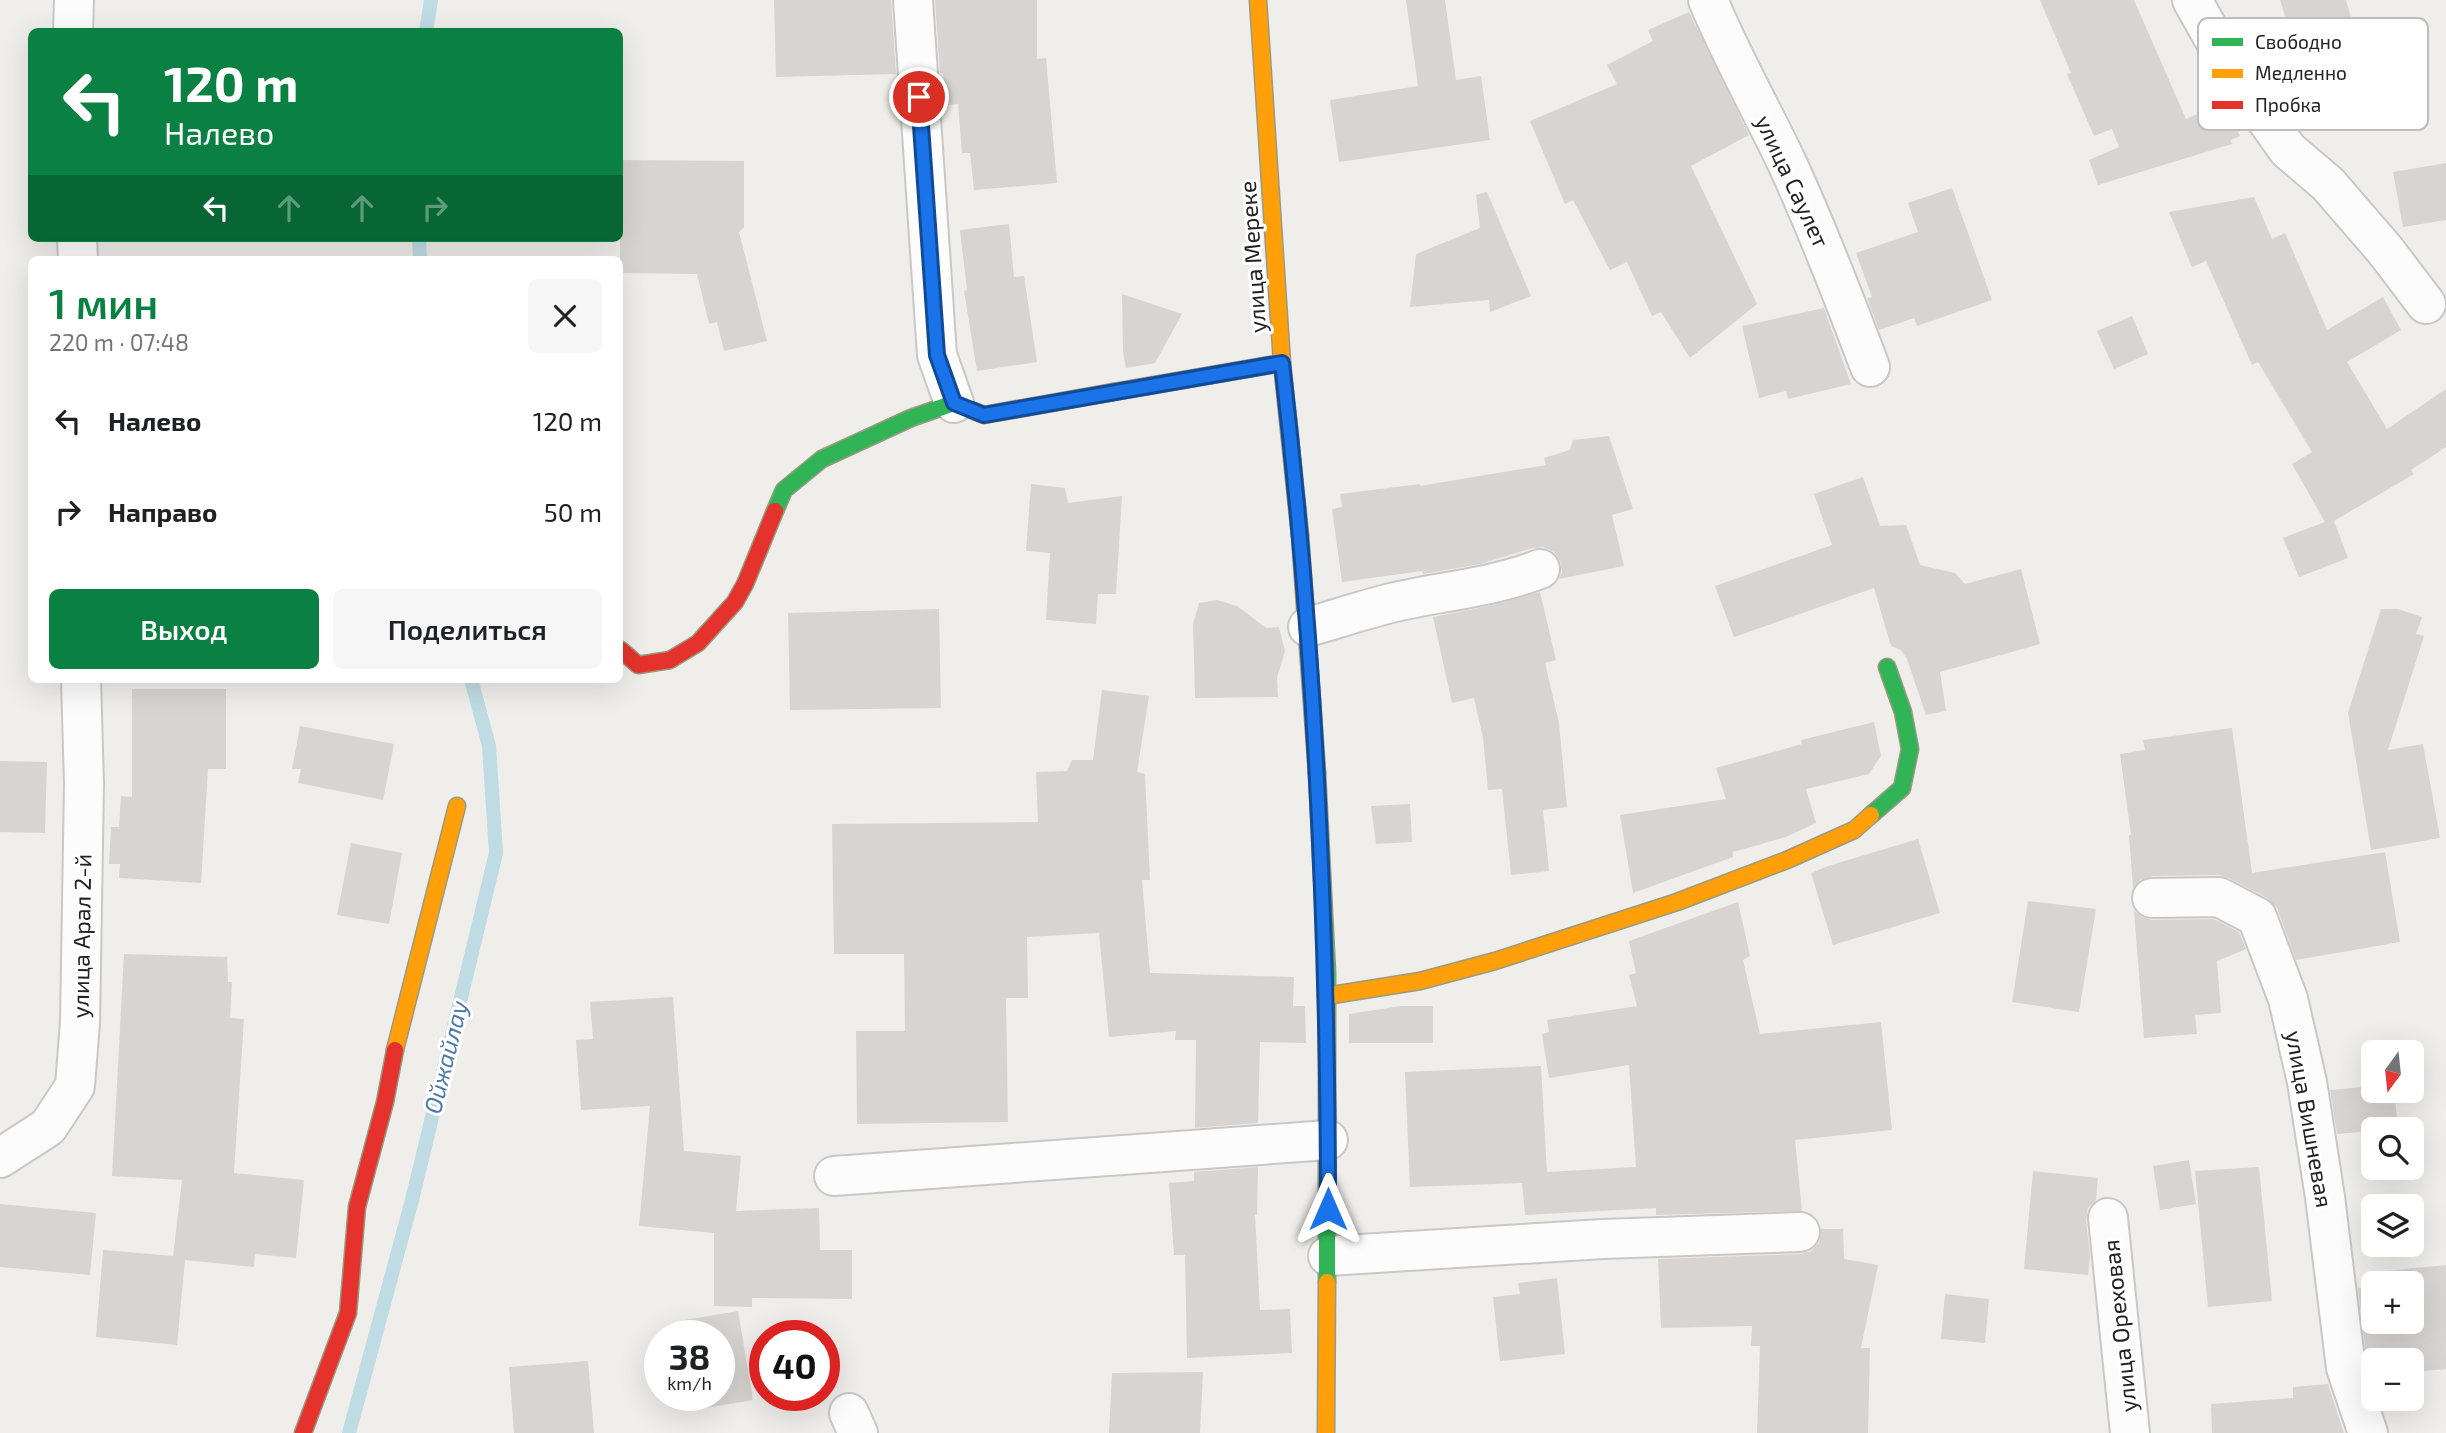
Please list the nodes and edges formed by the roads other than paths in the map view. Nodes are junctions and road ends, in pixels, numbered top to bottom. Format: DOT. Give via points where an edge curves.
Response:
graph roads {
  1 [pos="74,0"];
  2 [pos="913,0"];
  3 [pos="1258,0"];
  4 [pos="1708,0"];
  5 [pos="2192,0"];
  6 [pos="2202,18"];
  7 [pos="73,28"];
  8 [pos="2274,130"];
  9 [pos="2426,304"];
  10 [pos="1282,363"];
  11 [pos="1870,367"];
  12 [pos="954,403"];
  13 [pos="1539,569"];
  14 [pos="1308,627"];
  15 [pos="623,652"];
  16 [pos="1887,667"];
  17 [pos="81,683"];
  18 [pos="457,806"];
  19 [pos="2152,898"];
  20 [pos="1326,996"];
  21 [pos="1328,1140"];
  22 [pos="0,1158"];
  23 [pos="834,1176"];
  24 [pos="2108,1218"];
  25 [pos="1800,1232"];
  26 [pos="1328,1256"];
  27 [pos="303,1433"];
  28 [pos="1326,1433"];
  29 [pos="2130,1433"];
  30 [pos="2368,1433"];
  1 -- 7 [label="street"];
  2 -- 12 [label="street" via="937,355"];
  3 -- 10 [label="street, улица Мереке"];
  4 -- 11 [label="street, улица Саулет" via="1816,227"];
  5 -- 6 [label="street"];
  8 -- 9 [label="street" via="2288,150 2328,184"];
  10 -- 12 [label="street" via="984,415"];
  10 -- 14 [label="street, улица Мереке"];
  12 -- 15 [label="street" via="822,459 783,490 735,602 698,642 670,660 638,665"];
  13 -- 14 [label="street"];
  14 -- 20 [label="street, улица Мереке"];
  16 -- 20 [label="street" via="1910,749 1902,788 1854,830 1677,902 1495,961 1420,981"];
  17 -- 22 [label="street, улица Арал 2-й" via="84,784 75,1086 48,1127"];
  18 -- 27 [label="street" via="356,1207 348,1313"];
  19 -- 30 [label="street, улица Вишневая" via="2219,897 2257,917 2288,999 2307,1082 2346,1368"];
  20 -- 21 [label="street, улица Мереке"];
  21 -- 23 [label="street"];
  21 -- 26 [label="street, улица Мереке"];
  24 -- 29 [label="street, улица Ореховая"];
  25 -- 26 [label="street"];
  26 -- 28 [label="street, улица Мереке"];
}
